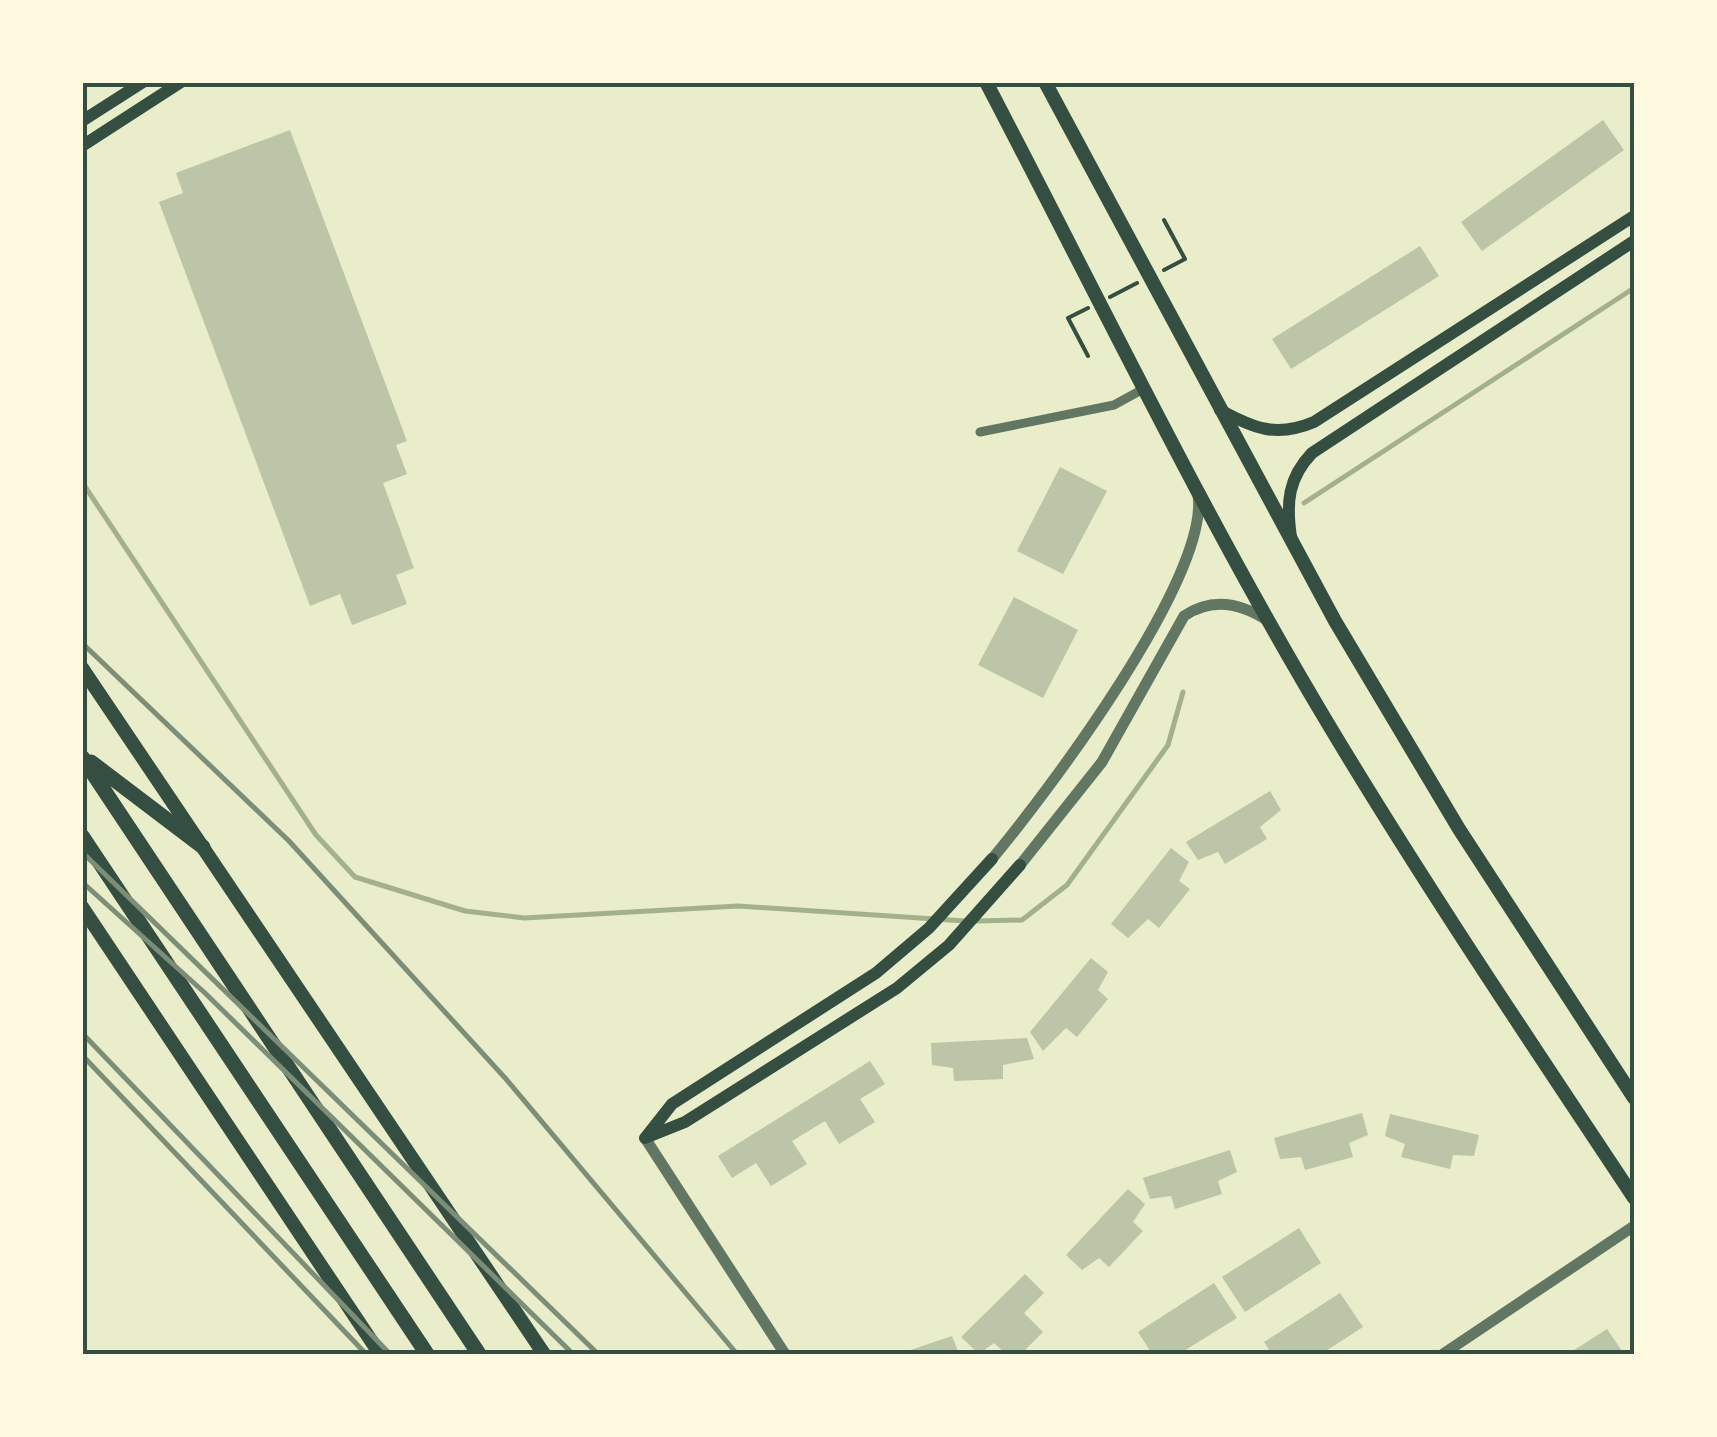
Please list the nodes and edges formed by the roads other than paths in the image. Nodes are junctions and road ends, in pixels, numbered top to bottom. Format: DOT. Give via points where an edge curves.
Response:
graph roads {
  1 [pos="143,82"];
  2 [pos="181,82"];
  3 [pos="986,82"];
  4 [pos="1045,82"];
  5 [pos="82,121"];
  6 [pos="82,146"];
  7 [pos="1634,216"];
  8 [pos="1634,241"];
  9 [pos="1146,388"];
  10 [pos="1219,410"];
  11 [pos="980,432"];
  12 [pos="1197,486"];
  13 [pos="1292,544"];
  14 [pos="1270,622"];
  15 [pos="82,668"];
  16 [pos="82,756"];
  17 [pos="82,836"];
  18 [pos="203,848"];
  19 [pos="992,859"];
  20 [pos="1020,865"];
  21 [pos="82,908"];
  22 [pos="1634,1098"];
  23 [pos="645,1138"];
  24 [pos="1634,1198"];
  25 [pos="1634,1226"];
  26 [pos="380,1354"];
  27 [pos="427,1354"];
  28 [pos="479,1354"];
  29 [pos="544,1354"];
  30 [pos="785,1354"];
  31 [pos="1443,1354"];
  1 -- 5 [label="main road"];
  2 -- 6 [label="main road"];
  3 -- 9 [label="main road"];
  4 -- 10 [label="main road"];
  7 -- 10 [label="main road" via="1314,422 1279,432 1257,430"];
  8 -- 13 [label="main road" via="1312,453 1288,497"];
  9 -- 11 [label="street" via="1114,405"];
  9 -- 12 [label="main road"];
  10 -- 13 [label="main road"];
  12 -- 14 [label="main road"];
  12 -- 19 [label="street" via="1197,536 1162,609 1084,741"];
  13 -- 22 [label="main road" via="1411,752"];
  14 -- 20 [label="street" via="1252,610 1217,603 1184,616 1102,762"];
  14 -- 24 [label="main road" via="1412,860"];
  15 -- 18 [label="main road"];
  16 -- 18 [label="highway"];
  16 -- 28 [label="highway"];
  17 -- 27 [label="highway"];
  18 -- 29 [label="main road"];
  19 -- 23 [label="main road" via="909,946 672,1104"];
  20 -- 23 [label="main road" via="949,945 897,988 685,1122"];
  21 -- 26 [label="main road"];
  23 -- 30 [label="street"];
  25 -- 31 [label="street"];
}
